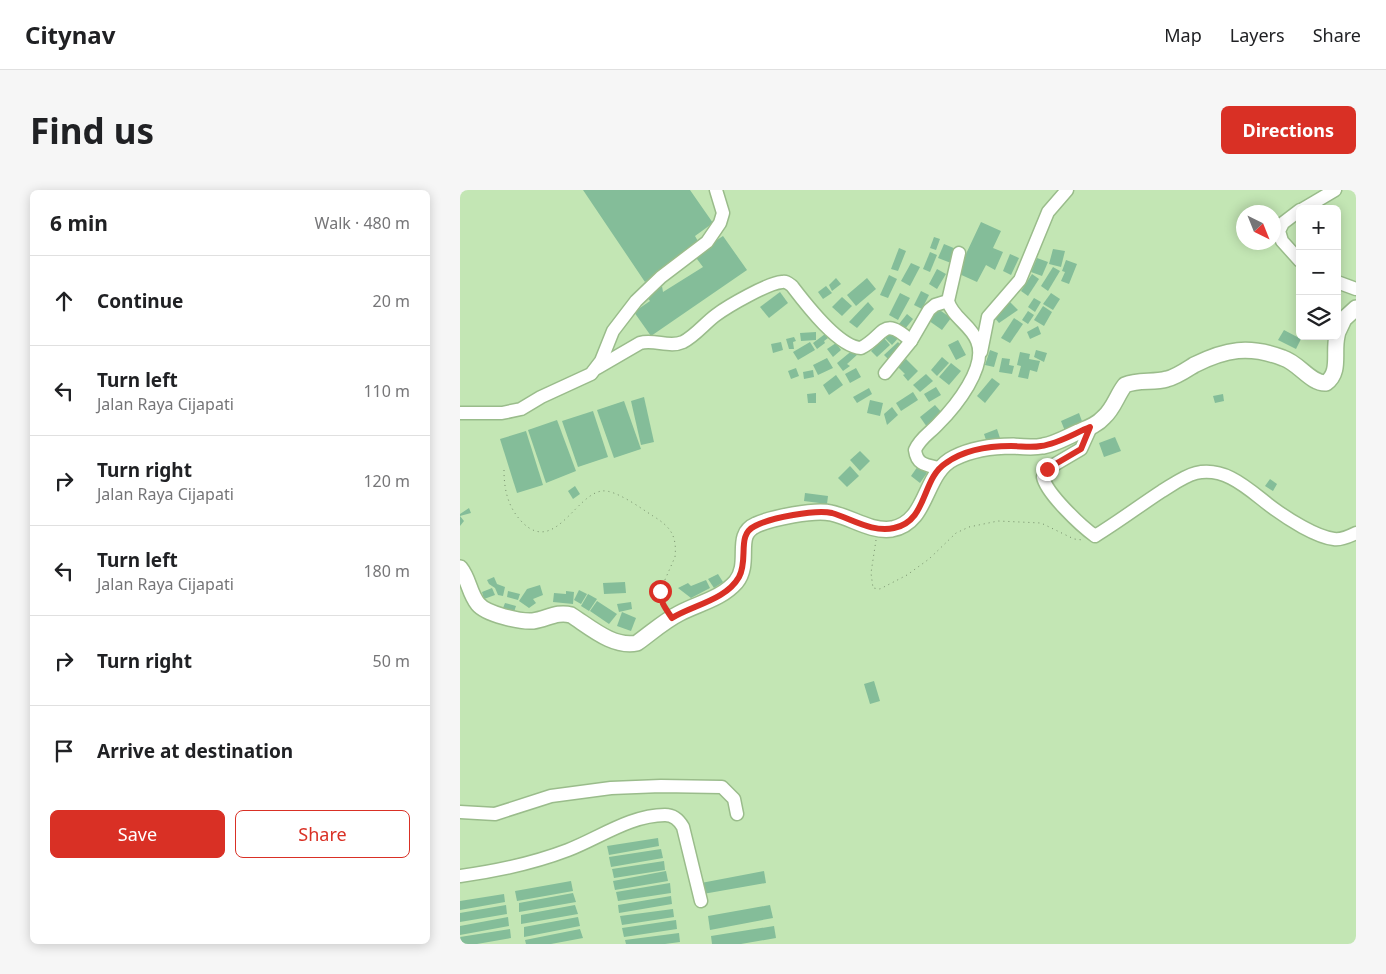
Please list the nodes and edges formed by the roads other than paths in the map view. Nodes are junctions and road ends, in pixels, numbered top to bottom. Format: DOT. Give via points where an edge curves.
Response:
graph roads {
  1 [pos="716,190"];
  2 [pos="1067,190"];
  3 [pos="1335,190"];
  4 [pos="1310,205"];
  5 [pos="1296,213"];
  6 [pos="959,253"];
  7 [pos="1296,257"];
  8 [pos="1341,283"];
  9 [pos="1356,289"];
  10 [pos="948,301"];
  11 [pos="1356,308"];
  12 [pos="1341,326"];
  13 [pos="1337,340"];
  14 [pos="911,341"];
  15 [pos="980,354"];
  16 [pos="597,368"];
  17 [pos="885,374"];
  18 [pos="460,413"];
  19 [pos="1090,427"];
  20 [pos="939,468"];
  21 [pos="1356,533"];
  22 [pos="460,568"];
  23 [pos="460,812"];
  24 [pos="737,814"];
  25 [pos="460,876"];
  26 [pos="701,901"];
  1 -- 16 [label="street" via="723,213 720,223 707,242 661,276 636,301 613,331"];
  2 -- 15 [label="street" via="1048,212 1020,280 988,318"];
  3 -- 4 [label="street"];
  5 -- 7 [label="street" via="1283,222 1279,231 1282,241"];
  6 -- 10 [label="street"];
  8 -- 9 [label="street"];
  10 -- 14 [label="street" via="931,308"];
  10 -- 15 [label="street" via="973,333"];
  11 -- 12 [label="main road"];
  13 -- 19 [label="main road" via="1335,371 1326,383 1314,380 1288,359 1270,353 1226,351 1168,379 1125,385 1105,417"];
  14 -- 16 [label="street" via="893,328 883,331 861,348 852,346 820,321 792,286 780,282 722,311 684,342 640,342"];
  14 -- 17 [label="street"];
  15 -- 20 [label="street" via="969,384 956,404 915,450 916,458 923,464"];
  16 -- 18 [label="street" via="521,409 502,413"];
  19 -- 20 [label="main road" via="1044,446 974,450"];
  19 -- 21 [label="street" via="1081,449 1047,469 1043,477 1051,492 1095,536 1173,484 1195,473 1215,472 1247,486 1274,509 1312,532 1334,540"];
  20 -- 22 [label="main road" via="912,520 893,529 877,529 822,512 776,519 751,527 744,537 744,565 737,580 720,595 672,618 630,645 611,639 571,615 556,614 532,621 487,612 477,603"];
  23 -- 24 [label="street" via="495,814 551,796 611,788 661,786 722,788 734,799"];
  25 -- 26 [label="street" via="498,871 568,850 617,826 668,815 679,820 683,827"];
}
